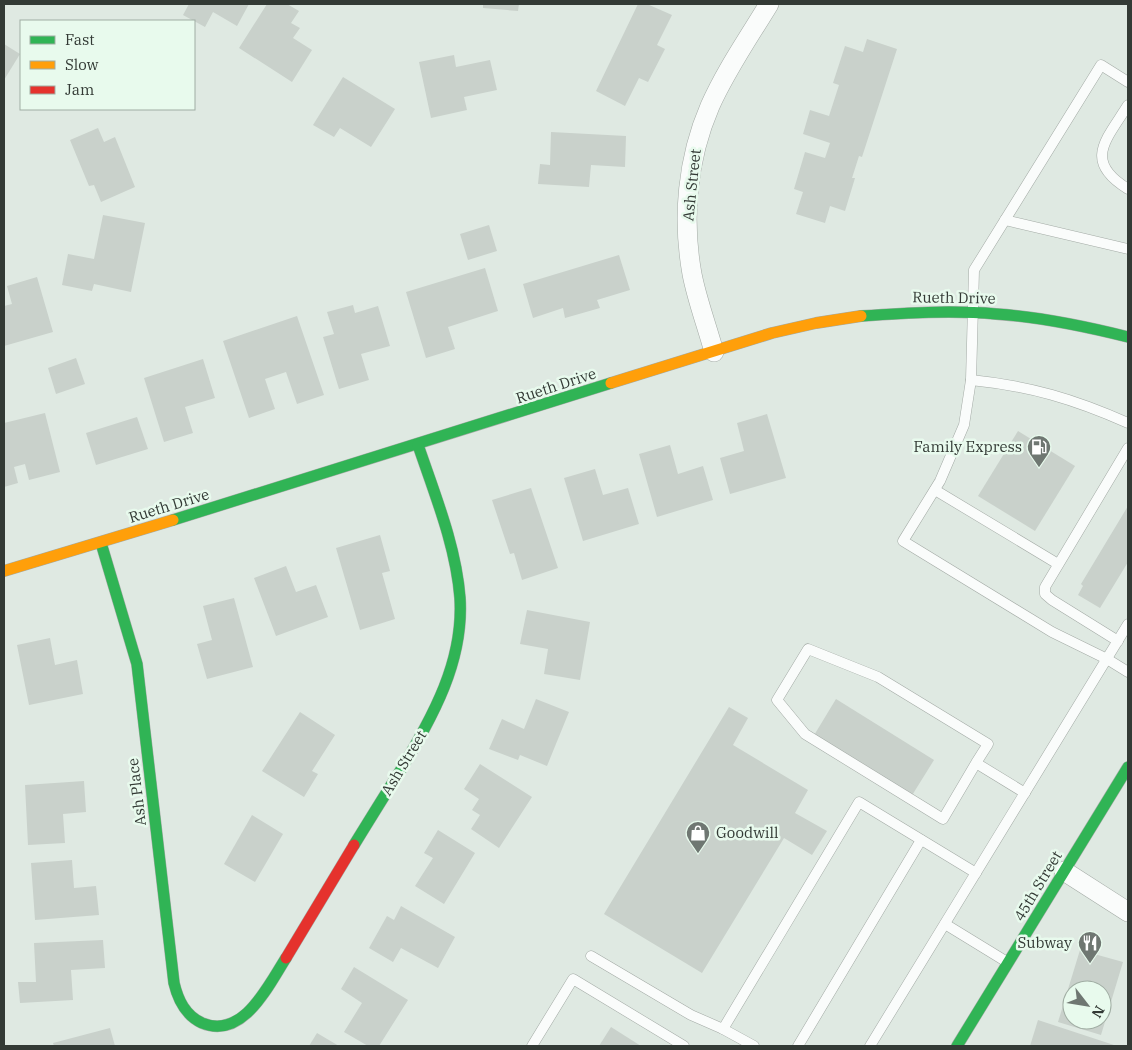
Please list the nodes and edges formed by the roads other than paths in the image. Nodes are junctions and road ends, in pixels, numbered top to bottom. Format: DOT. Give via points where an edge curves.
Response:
graph roads {
  1 [pos="769,4"];
  2 [pos="1128,82"];
  3 [pos="1128,105"];
  4 [pos="1128,189"];
  5 [pos="1004,220"];
  6 [pos="1128,248"];
  7 [pos="973,312"];
  8 [pos="1128,337"];
  9 [pos="714,352"];
  10 [pos="971,380"];
  11 [pos="1128,423"];
  12 [pos="418,445"];
  13 [pos="1128,448"];
  14 [pos="935,490"];
  15 [pos="101,543"];
  16 [pos="1058,564"];
  17 [pos="4,571"];
  18 [pos="1128,624"];
  19 [pos="1123,637"];
  20 [pos="1107,659"];
  21 [pos="1128,672"];
  22 [pos="976,764"];
  23 [pos="1128,767"];
  24 [pos="1025,793"];
  25 [pos="921,840"];
  26 [pos="1064,871"];
  27 [pos="976,873"];
  28 [pos="1128,912"];
  29 [pos="945,924"];
  30 [pos="591,956"];
  31 [pos="1008,963"];
  32 [pos="210,1026"];
  33 [pos="722,1030"];
  34 [pos="532,1046"];
  35 [pos="684,1046"];
  36 [pos="754,1046"];
  37 [pos="798,1046"];
  38 [pos="870,1046"];
  39 [pos="957,1046"];
  1 -- 9 [label="street, Ash Street" via="710,106 697,140 690,175 687,241 692,276"];
  2 -- 5 [label="lane" via="1100,65"];
  3 -- 4 [label="lane" via="1106,140 1102,161 1118,183"];
  5 -- 6 [label="lane"];
  5 -- 7 [label="lane" via="974,270"];
  7 -- 8 [label="street, Rueth Drive" via="1054,321"];
  7 -- 9 [label="street, Rueth Drive" via="906,312 843,318 772,333"];
  7 -- 10 [label="lane"];
  9 -- 12 [label="street, Rueth Drive"];
  10 -- 11 [label="lane" via="1044,392 1085,404"];
  10 -- 14 [label="lane" via="962,431"];
  12 -- 15 [label="street, Rueth Drive"];
  12 -- 32 [label="street, Ash Street" via="453,558 459,589 457,647 439,704 269,985 243,1017 228,1026"];
  13 -- 16 [label="lane"];
  14 -- 16 [label="lane"];
  14 -- 20 [label="lane" via="903,541 1052,632"];
  15 -- 17 [label="street, Rueth Drive"];
  15 -- 32 [label="street, Ash Place" via="137,664 174,983 184,1009"];
  16 -- 19 [label="lane" via="1045,587 1046,594"];
  18 -- 19 [label="lane"];
  19 -- 20 [label="lane"];
  20 -- 21 [label="lane"];
  20 -- 24 [label="lane"];
  22 -- 22 [label="lane" via="988,744 878,676 808,650 777,700 805,734 943,818"];
  22 -- 24 [label="lane"];
  23 -- 26 [label="street, 45th Street"];
  24 -- 27 [label="lane"];
  25 -- 27 [label="lane"];
  25 -- 33 [label="lane" via="859,802"];
  25 -- 37 [label="lane"];
  26 -- 28 [label="street"];
  26 -- 31 [label="street, 45th Street"];
  27 -- 29 [label="lane"];
  29 -- 31 [label="lane"];
  29 -- 38 [label="lane"];
  30 -- 33 [label="lane"];
  31 -- 39 [label="street, 45th Street"];
  33 -- 36 [label="lane"];
  34 -- 35 [label="lane" via="573,979"];
}
